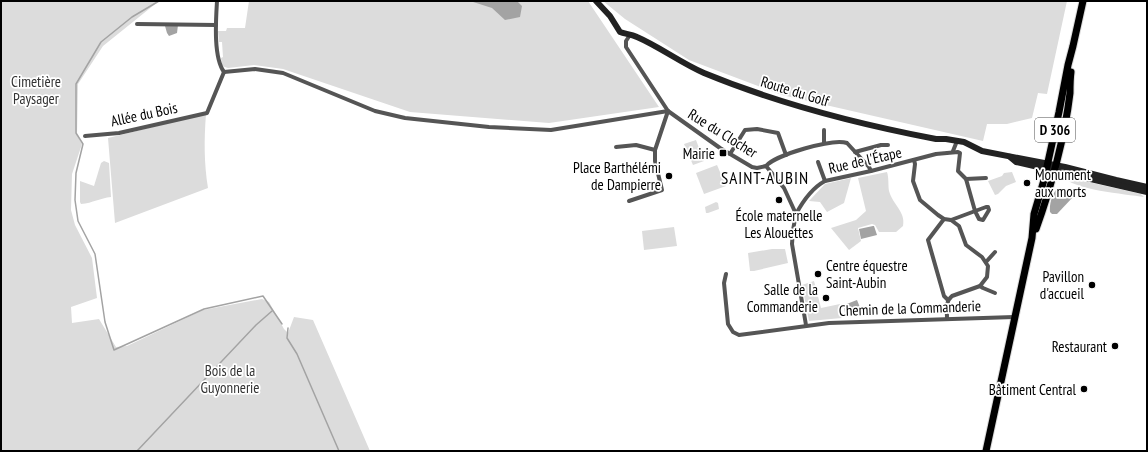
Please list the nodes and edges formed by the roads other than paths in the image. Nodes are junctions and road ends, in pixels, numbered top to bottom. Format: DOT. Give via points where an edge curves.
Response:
graph roads {
  1 [pos="217,1"];
  2 [pos="596,1"];
  3 [pos="1083,1"];
  4 [pos="137,24"];
  5 [pos="216,25"];
  6 [pos="630,35"];
  7 [pos="224,72"];
  8 [pos="668,111"];
  9 [pos="824,130"];
  10 [pos="85,136"];
  11 [pos="957,141"];
  12 [pos="824,143"];
  13 [pos="888,145"];
  14 [pos="616,147"];
  15 [pos="655,150"];
  16 [pos="953,151"];
  17 [pos="854,152"];
  18 [pos="730,154"];
  19 [pos="786,155"];
  20 [pos="914,160"];
  21 [pos="818,162"];
  22 [pos="766,166"];
  23 [pos="1052,168"];
  24 [pos="871,172"];
  25 [pos="986,178"];
  26 [pos="966,179"];
  27 [pos="825,181"];
  28 [pos="1147,187"];
  29 [pos="1147,192"];
  30 [pos="629,201"];
  31 [pos="796,214"];
  32 [pos="944,219"];
  33 [pos="951,220"];
  34 [pos="995,252"];
  35 [pos="986,262"];
  36 [pos="726,274"];
  37 [pos="980,286"];
  38 [pos="994,294"];
  39 [pos="948,300"];
  40 [pos="1014,317"];
  41 [pos="947,318"];
  42 [pos="806,325"];
  43 [pos="986,451"];
  1 -- 5 [label="street"];
  2 -- 6 [label="street, Route du Golf" via="620,32"];
  3 -- 23 [label="main road, D 306" via="1073,46 1066,118"];
  4 -- 5 [label="street"];
  5 -- 7 [label="street" via="220,64"];
  6 -- 8 [label="street" via="626,47"];
  6 -- 11 [label="street, Route du Golf" via="702,72 784,102 903,133"];
  7 -- 8 [label="street" via="255,69 283,73 382,113 489,127 550,130"];
  7 -- 10 [label="street, Allée du Bois" via="207,113 119,133"];
  8 -- 15 [label="street"];
  8 -- 18 [label="street, Rue du Clocher"];
  9 -- 12 [label="street"];
  11 -- 16 [label="street"];
  11 -- 23 [label="street, Route du Golf" via="1010,157 1016,162"];
  12 -- 17 [label="street" via="844,142"];
  12 -- 19 [label="street"];
  13 -- 17 [label="street"];
  14 -- 15 [label="street" via="636,145"];
  15 -- 30 [label="street" via="662,190"];
  16 -- 20 [label="street, Rue de l'Étape"];
  16 -- 26 [label="street" via="960,153 958,171"];
  17 -- 24 [label="street"];
  18 -- 19 [label="street" via="745,130 757,129 778,133"];
  18 -- 22 [label="street, Rue du Clocher" via="752,167"];
  19 -- 22 [label="street" via="769,162"];
  20 -- 24 [label="street, Rue de l'Étape"];
  20 -- 32 [label="street" via="913,181 918,196 926,206"];
  21 -- 27 [label="street"];
  22 -- 31 [label="street, Rue du Clocher" via="784,188"];
  23 -- 28 [label="street"];
  23 -- 29 [label="street"];
  23 -- 40 [label="main road, D 306" via="1043,209 1032,238"];
  24 -- 27 [label="street, Rue de l'Étape"];
  25 -- 26 [label="street"];
  26 -- 33 [label="street" via="975,212"];
  27 -- 31 [label="street, Rue de l'Étape" via="819,184"];
  31 -- 42 [label="street" via="792,244"];
  32 -- 33 [label="street"];
  32 -- 39 [label="street" via="928,240 944,296"];
  33 -- 35 [label="street" via="959,226 966,245"];
  34 -- 35 [label="street"];
  35 -- 37 [label="street" via="987,277"];
  36 -- 42 [label="street, Chemin de la Commanderie" via="724,283 728,324 733,332 739,335"];
  37 -- 38 [label="street"];
  37 -- 39 [label="street" via="952,296"];
  39 -- 41 [label="street"];
  40 -- 41 [label="street, Chemin de la Commanderie"];
  40 -- 43 [label="main road, D 306"];
  41 -- 42 [label="street, Chemin de la Commanderie"];
}
